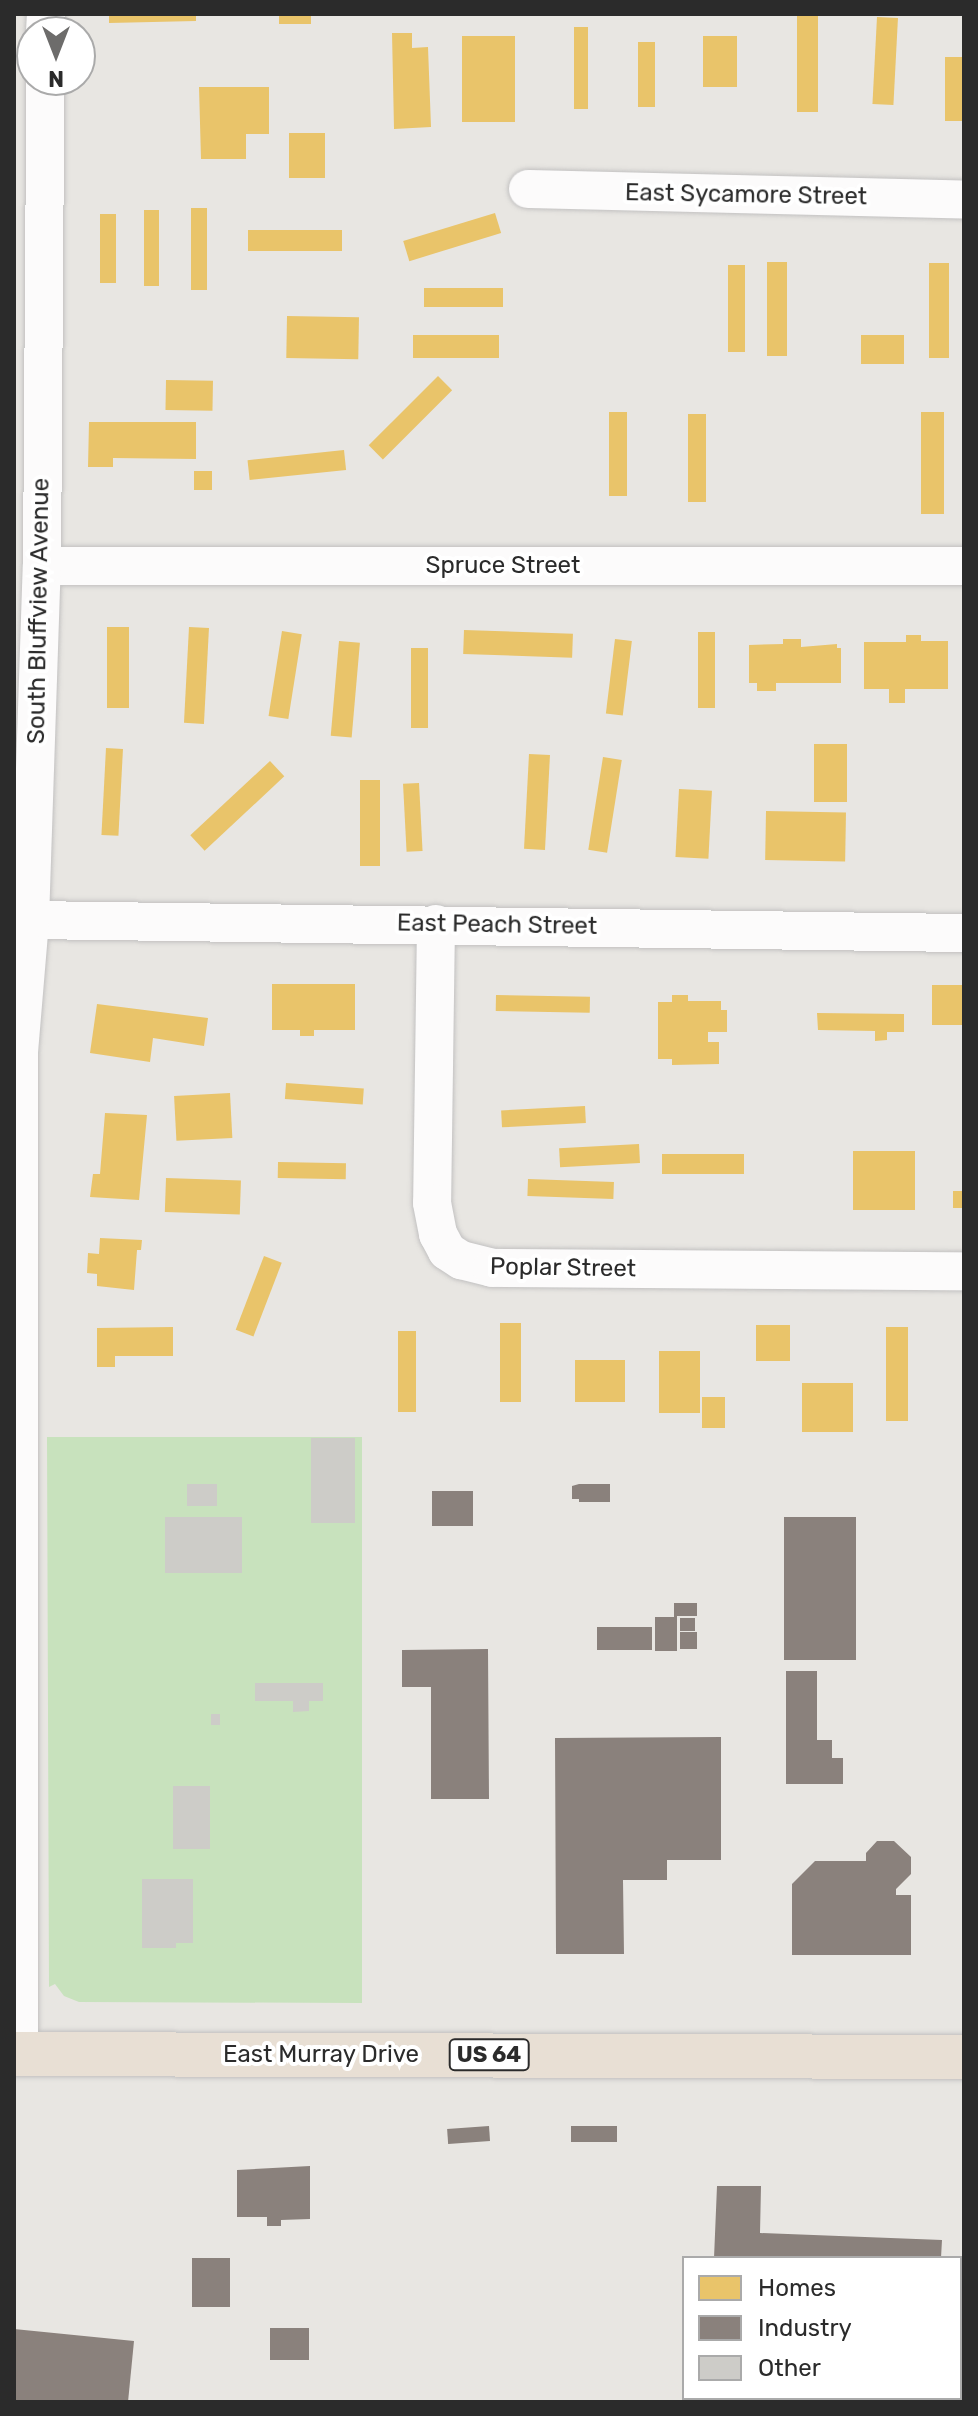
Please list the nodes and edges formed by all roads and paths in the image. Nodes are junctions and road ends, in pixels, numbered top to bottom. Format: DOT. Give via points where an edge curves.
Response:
graph roads {
  1 [pos="45,96"];
  2 [pos="528,189"];
  3 [pos="964,200"];
  4 [pos="42,566"];
  5 [pos="964,566"];
  6 [pos="30,920"];
  7 [pos="436,924"];
  8 [pos="964,933"];
  9 [pos="964,1271"];
  10 [pos="17,2054"];
  11 [pos="964,2057"];
  1 -- 4 [label="street, South Bluffview Avenue"];
  2 -- 3 [label="street, East Sycamore Street"];
  4 -- 5 [label="street, Spruce Street"];
  4 -- 6 [label="street, South Bluffview Avenue"];
  6 -- 7 [label="street, East Peach Street"];
  6 -- 10 [label="street, South Bluffview Avenue" via="19,1052"];
  7 -- 8 [label="street, East Peach Street"];
  7 -- 9 [label="street, Poplar Street" via="432,1203 447,1251 492,1268"];
  10 -- 11 [label="highway, East Murray Drive / US 64"];
}
